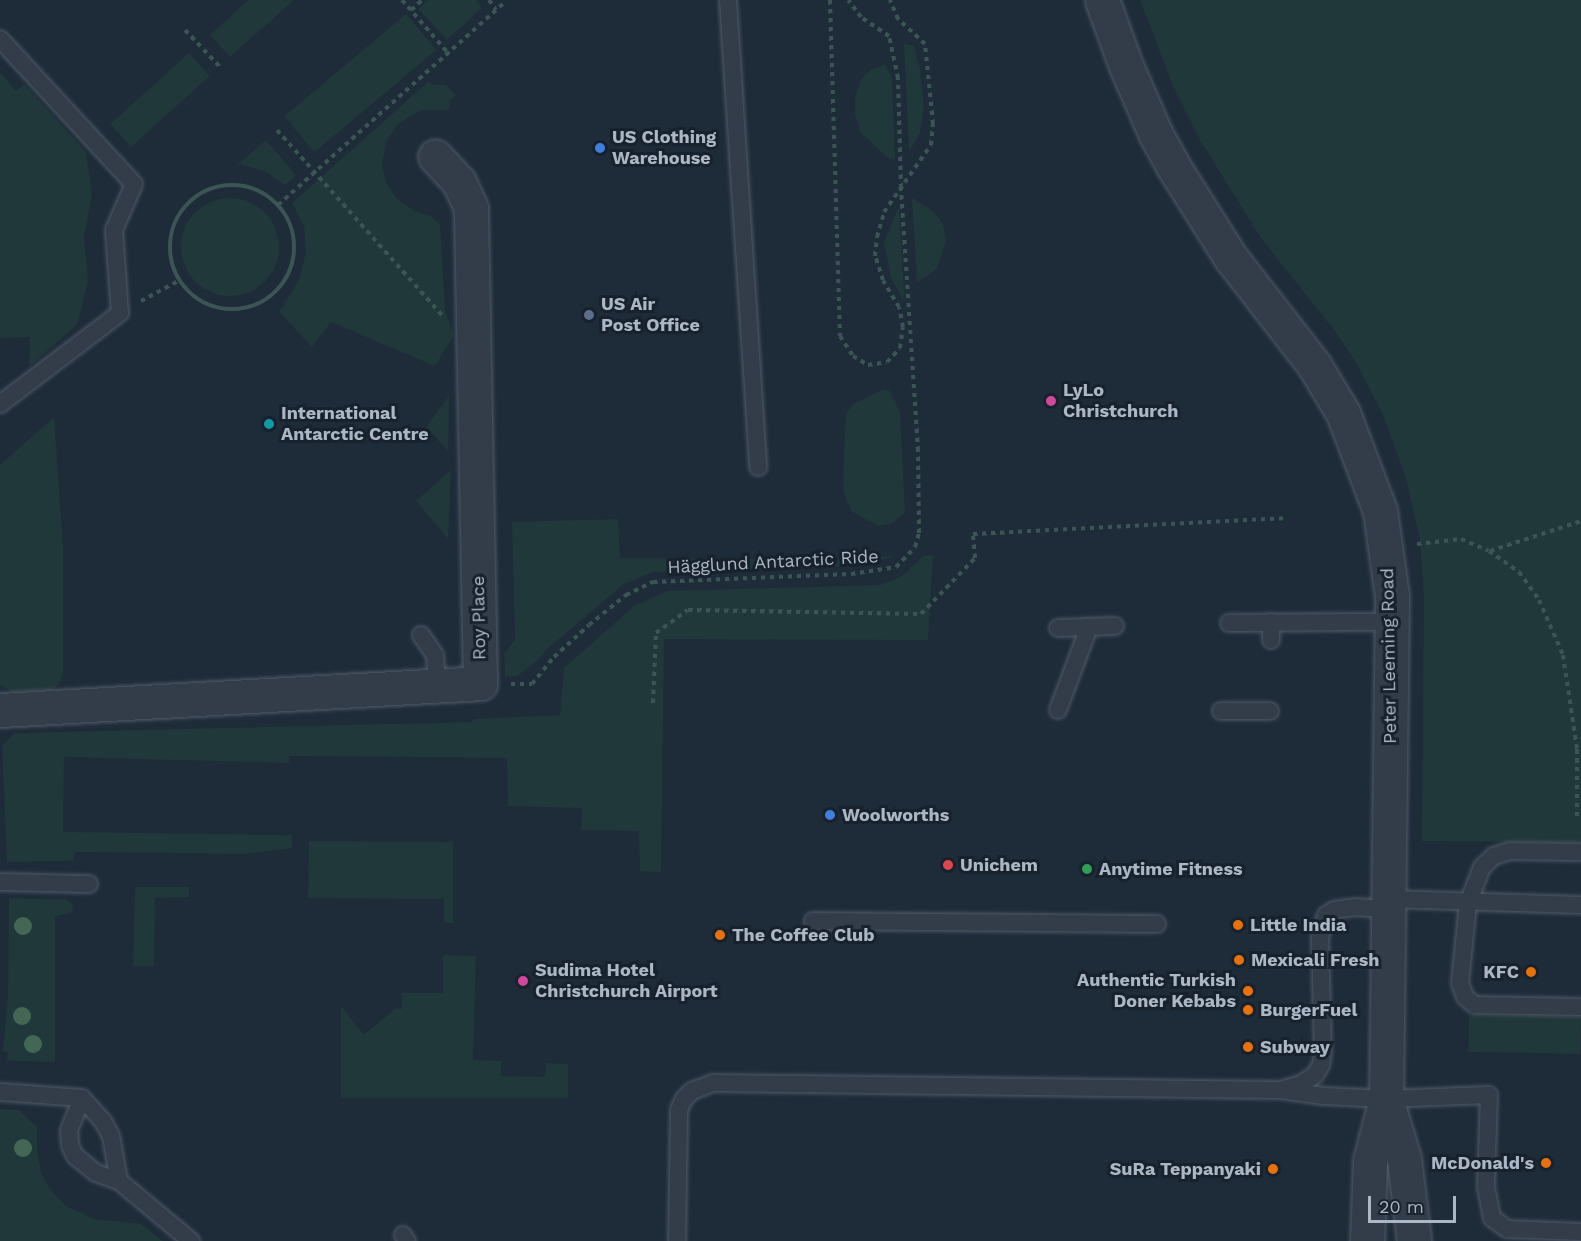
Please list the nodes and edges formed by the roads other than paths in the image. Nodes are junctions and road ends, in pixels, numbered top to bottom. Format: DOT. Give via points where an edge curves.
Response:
graph roads {
  1 [pos="728,0"];
  2 [pos="1102,0"];
  3 [pos="0,39"];
  4 [pos="435,156"];
  5 [pos="0,404"];
  6 [pos="758,467"];
  7 [pos="1271,622"];
  8 [pos="1392,622"];
  9 [pos="1229,623"];
  10 [pos="1115,626"];
  11 [pos="1089,627"];
  12 [pos="1058,628"];
  13 [pos="421,635"];
  14 [pos="1271,640"];
  15 [pos="437,687"];
  16 [pos="0,710"];
  17 [pos="1058,710"];
  18 [pos="1221,711"];
  19 [pos="1270,711"];
  20 [pos="1581,852"];
  21 [pos="0,882"];
  22 [pos="89,884"];
  23 [pos="1468,903"];
  24 [pos="1388,904"];
  25 [pos="1581,905"];
  26 [pos="813,921"];
  27 [pos="1156,924"];
  28 [pos="1581,1007"];
  29 [pos="1280,1090"];
  30 [pos="0,1092"];
  31 [pos="82,1098"];
  32 [pos="1386,1099"];
  33 [pos="119,1181"];
  34 [pos="1581,1232"];
  35 [pos="191,1240"];
  36 [pos="677,1241"];
  37 [pos="1367,1241"];
  38 [pos="1414,1241"];
  1 -- 6 [label="lane"];
  2 -- 8 [label="street, Peter Leeming Road" via="1156,135 1191,198 1231,258 1314,364 1343,413 1380,511"];
  3 -- 5 [label="lane" via="134,184 114,230 120,313"];
  4 -- 15 [label="street, Roy Place" via="459,182 471,208 480,683"];
  7 -- 8 [label="lane"];
  7 -- 9 [label="lane"];
  7 -- 14 [label="lane"];
  8 -- 24 [label="street, Peter Leeming Road"];
  10 -- 11 [label="lane"];
  11 -- 12 [label="lane"];
  11 -- 17 [label="lane"];
  13 -- 15 [label="lane" via="435,655"];
  15 -- 16 [label="street, Roy Place"];
  18 -- 19 [label="lane"];
  20 -- 23 [label="lane" via="1510,851 1494,856 1482,867"];
  21 -- 22 [label="lane"];
  23 -- 24 [label="lane"];
  23 -- 25 [label="lane"];
  23 -- 28 [label="lane" via="1460,983 1469,1002 1488,1007"];
  24 -- 29 [label="lane" via="1356,906 1326,915 1320,938 1321,1065 1315,1075 1301,1084"];
  24 -- 32 [label="street, Peter Leeming Road"];
  26 -- 27 [label="lane"];
  29 -- 32 [label="lane"];
  29 -- 36 [label="lane" via="706,1084 692,1091 679,1110"];
  30 -- 31 [label="lane"];
  31 -- 33 [label="lane" via="111,1136"];
  31 -- 33 [label="lane" via="69,1130 70,1145 75,1156 96,1173"];
  32 -- 34 [label="lane" via="1489,1095 1486,1186 1492,1218 1506,1229"];
  32 -- 37 [label="street, Peter Leeming Road" via="1370,1161"];
  32 -- 38 [label="street, Peter Leeming Road" via="1404,1159"];
  33 -- 35 [label="lane"];
}
